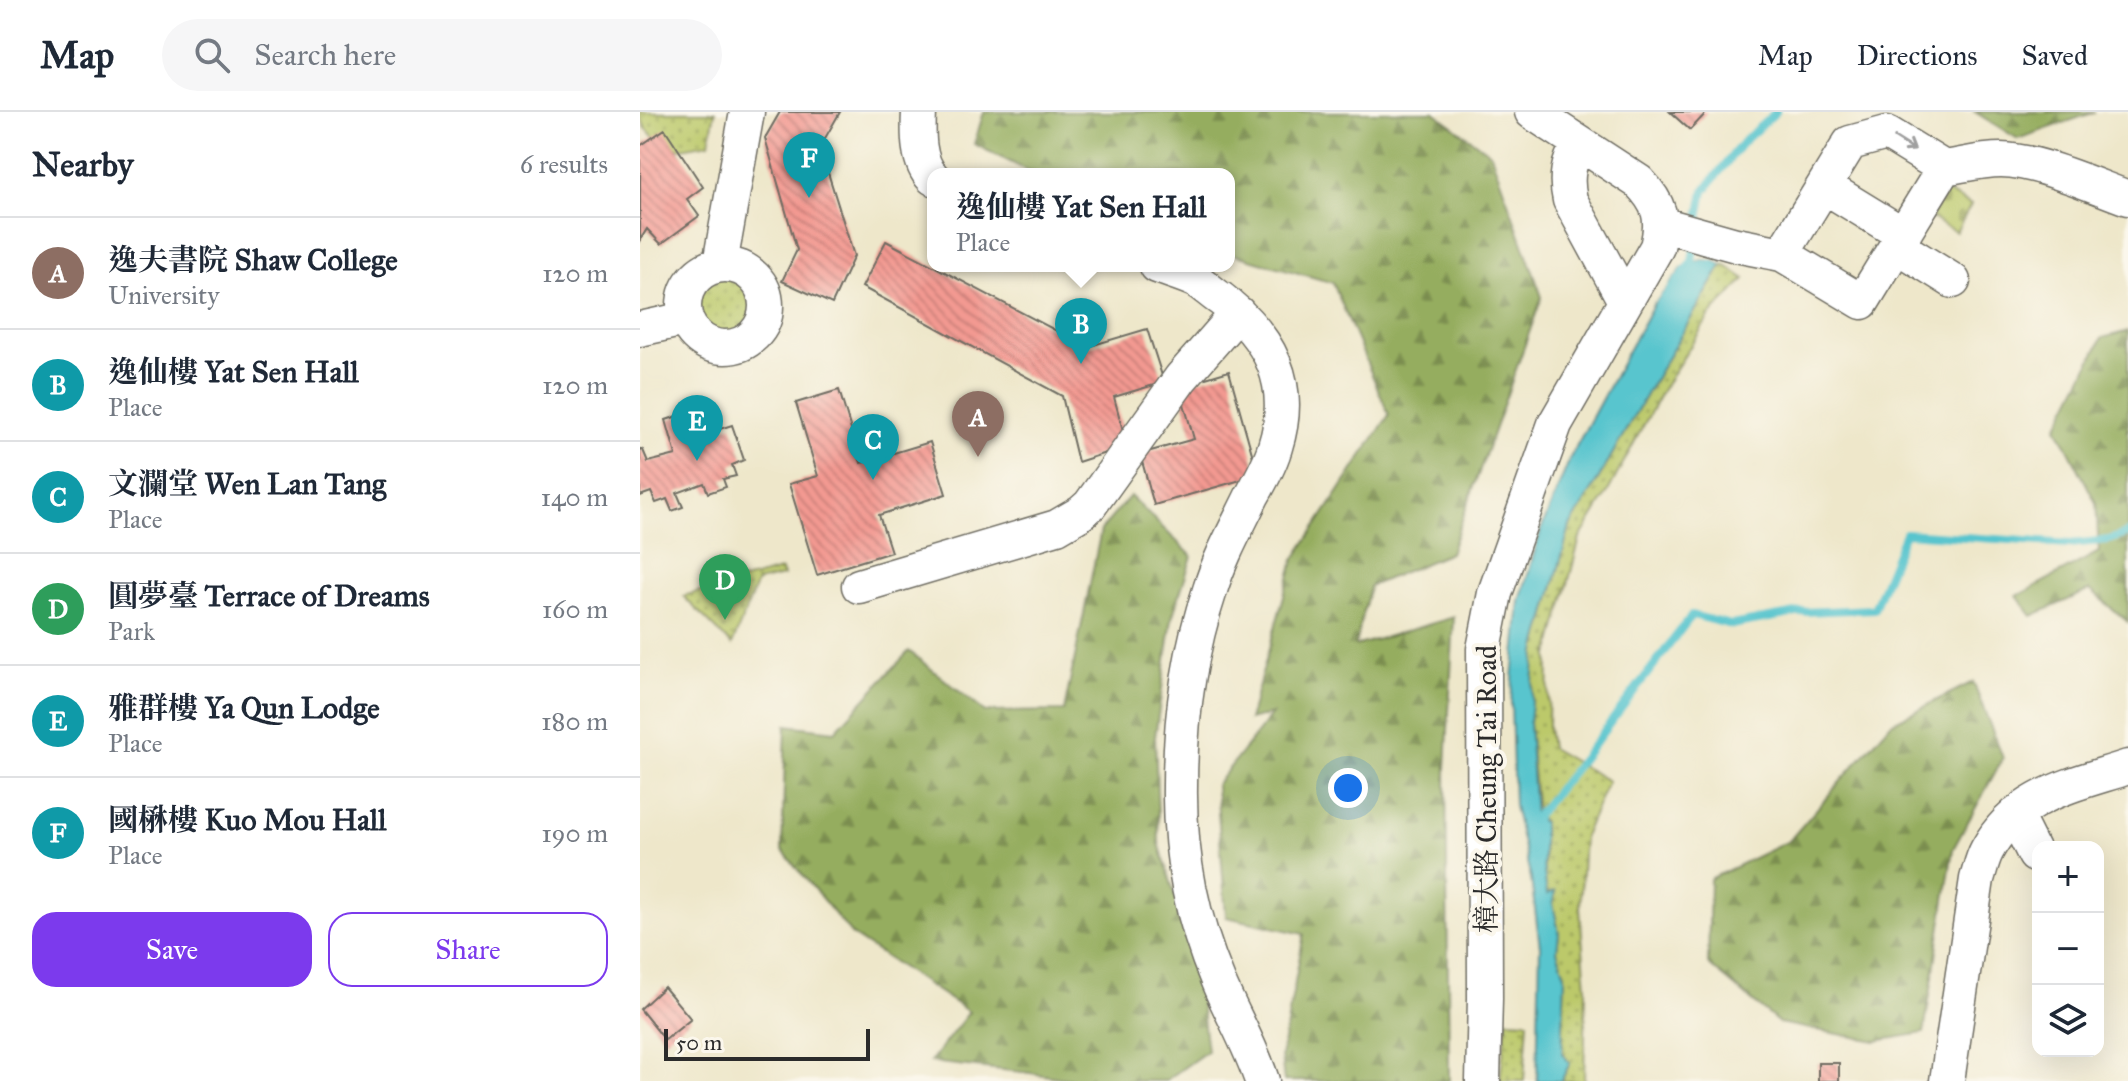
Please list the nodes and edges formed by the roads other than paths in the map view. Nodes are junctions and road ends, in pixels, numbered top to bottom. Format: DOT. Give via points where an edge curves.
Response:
graph roads {
  1 [pos="747,112"];
  2 [pos="919,112"];
  3 [pos="1532,112"];
  4 [pos="1579,144"];
  5 [pos="1944,168"];
  6 [pos="927,172"];
  7 [pos="1824,186"];
  8 [pos="2128,198"];
  9 [pos="1666,226"];
  10 [pos="1900,240"];
  11 [pos="1782,254"];
  12 [pos="720,264"];
  13 [pos="1173,272"];
  14 [pos="1953,281"];
  15 [pos="1625,301"];
  16 [pos="1238,313"];
  17 [pos="685,319"];
  18 [pos="640,329"];
  19 [pos="859,586"];
  20 [pos="2128,767"];
  21 [pos="2015,815"];
  22 [pos="2032,849"];
  23 [pos="1262,1081"];
  24 [pos="1483,1081"];
  25 [pos="1947,1081"];
  1 -- 12 [label="street"];
  2 -- 6 [label="street" via="918,137"];
  3 -- 4 [label="street"];
  4 -- 9 [label="street" via="1639,182 1652,195"];
  4 -- 15 [label="street" via="1567,171 1570,200"];
  7 -- 5 [label="street, one-way" via="1850,143 1887,133"];
  5 -- 8 [label="street" via="2016,161"];
  5 -- 10 [label="street"];
  7 -- 10 [label="street"];
  7 -- 11 [label="street"];
  9 -- 11 [label="street"];
  9 -- 15 [label="street, 樟大路 Cheung Tai Road"];
  10 -- 11 [label="street" via="1862,302"];
  10 -- 14 [label="street"];
  12 -- 17 [label="street" via="694,277 683,304"];
  12 -- 17 [label="street" via="745,270 762,287 766,303 757,331 747,341 718,346 704,342"];
  13 -- 16 [label="street" via="1197,281"];
  15 -- 24 [label="street, 樟大路 Cheung Tai Road" via="1555,424 1495,593 1484,649"];
  16 -- 19 [label="street" via="1181,378 1081,513 1057,527"];
  16 -- 23 [label="street" via="1275,365 1281,423 1275,450 1220,563 1200,621 1186,689 1179,789 1193,908 1216,977"];
  17 -- 18 [label="street"];
  20 -- 21 [label="street" via="2052,791"];
  21 -- 22 [label="street"];
  21 -- 25 [label="street" via="1986,851 1977,879"];
}
